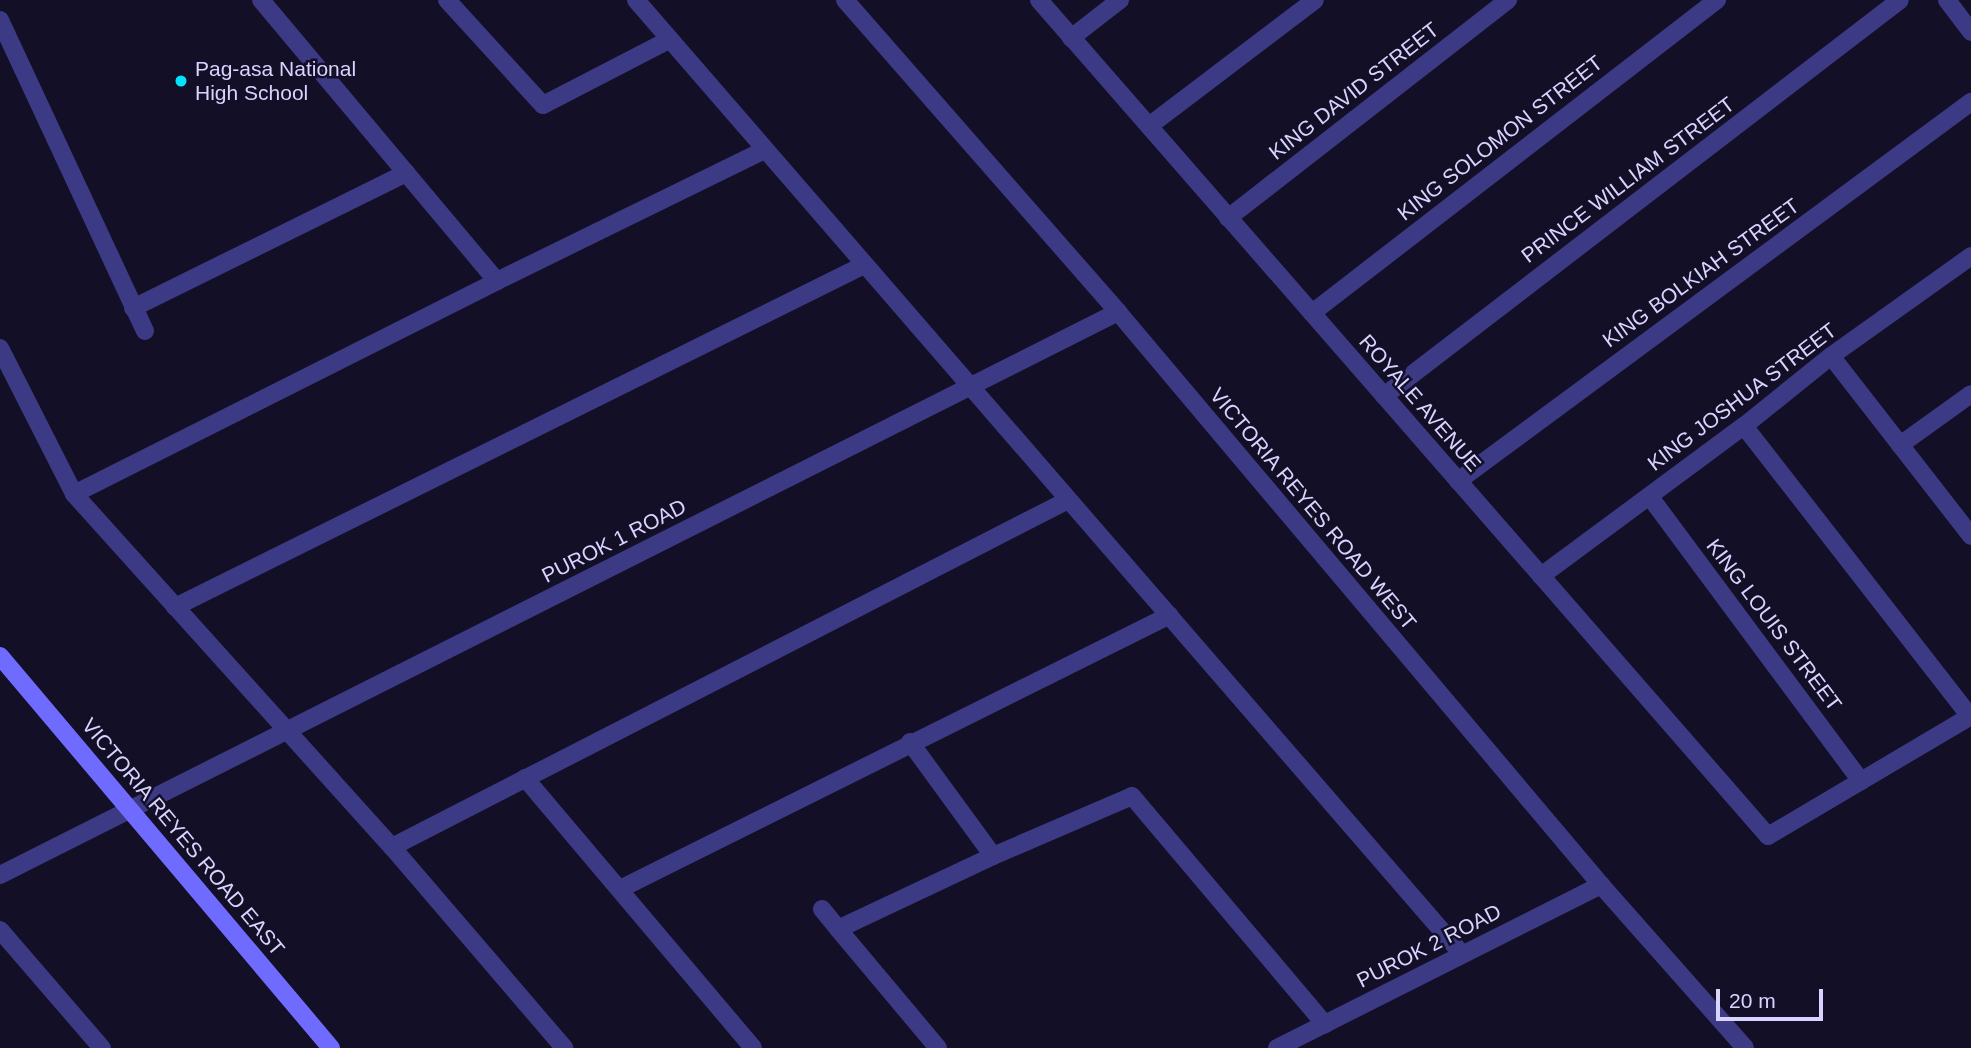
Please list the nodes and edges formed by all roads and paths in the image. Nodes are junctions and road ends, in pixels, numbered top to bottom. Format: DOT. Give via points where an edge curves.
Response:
graph roads {
  1 [pos="261,0"];
  2 [pos="447,0"];
  3 [pos="636,0"];
  4 [pos="845,0"];
  5 [pos="1039,0"];
  6 [pos="1120,0"];
  7 [pos="1315,0"];
  8 [pos="1508,0"];
  9 [pos="1717,0"];
  10 [pos="1900,0"];
  11 [pos="1947,0"];
  12 [pos="0,20"];
  13 [pos="1971,32"];
  14 [pos="1072,37"];
  15 [pos="669,40"];
  16 [pos="1971,102"];
  17 [pos="1149,126"];
  18 [pos="764,150"];
  19 [pos="406,173"];
  20 [pos="1228,218"];
  21 [pos="1971,256"];
  22 [pos="864,265"];
  23 [pos="497,281"];
  24 [pos="133,308"];
  25 [pos="1118,312"];
  26 [pos="1312,313"];
  27 [pos="145,331"];
  28 [pos="0,348"];
  29 [pos="1831,356"];
  30 [pos="971,388"];
  31 [pos="1971,394"];
  32 [pos="1384,396"];
  33 [pos="1744,426"];
  34 [pos="1900,445"];
  35 [pos="1458,481"];
  36 [pos="74,494"];
  37 [pos="1650,496"];
  38 [pos="1068,500"];
  39 [pos="1971,536"];
  40 [pos="1541,576"];
  41 [pos="175,607"];
  42 [pos="1170,615"];
  43 [pos="0,656"];
  44 [pos="1971,716"];
  45 [pos="286,730"];
  46 [pos="910,742"];
  47 [pos="525,778"];
  48 [pos="1861,781"];
  49 [pos="130,811"];
  50 [pos="392,847"];
  51 [pos="993,856"];
  52 [pos="0,875"];
  53 [pos="1601,885"];
  54 [pos="620,889"];
  55 [pos="822,909"];
  56 [pos="838,929"];
  57 [pos="0,930"];
  58 [pos="1462,954"];
  59 [pos="1325,1024"];
  60 [pos="102,1048"];
  61 [pos="331,1048"];
  62 [pos="564,1048"];
  63 [pos="753,1048"];
  64 [pos="938,1048"];
  65 [pos="1277,1048"];
  66 [pos="1745,1048"];
  1 -- 19 [label="street"];
  2 -- 15 [label="street" via="543,104"];
  3 -- 15 [label="street"];
  4 -- 25 [label="street, VICTORIA REYES ROAD WEST"];
  5 -- 14 [label="street, ROYALE AVENUE"];
  6 -- 14 [label="street"];
  7 -- 17 [label="street"];
  8 -- 20 [label="street, KING DAVID STREET"];
  9 -- 26 [label="street, KING SOLOMON STREET"];
  10 -- 32 [label="street, PRINCE WILLIAM STREET"];
  11 -- 13 [label="street"];
  12 -- 24 [label="street"];
  14 -- 17 [label="street, ROYALE AVENUE"];
  15 -- 18 [label="street"];
  16 -- 35 [label="street, KING BOLKIAH STREET"];
  17 -- 20 [label="street, ROYALE AVENUE"];
  18 -- 22 [label="street"];
  18 -- 23 [label="street"];
  19 -- 23 [label="street"];
  19 -- 24 [label="street"];
  20 -- 26 [label="street, ROYALE AVENUE"];
  21 -- 29 [label="street, KING JOSHUA STREET"];
  22 -- 30 [label="street"];
  22 -- 41 [label="street"];
  23 -- 36 [label="street"];
  24 -- 27 [label="street"];
  25 -- 30 [label="street, PUROK 1 ROAD"];
  25 -- 53 [label="street, VICTORIA REYES ROAD WEST"];
  26 -- 32 [label="street, ROYALE AVENUE"];
  28 -- 36 [label="street"];
  29 -- 33 [label="street, KING JOSHUA STREET"];
  29 -- 34 [label="street"];
  30 -- 38 [label="street"];
  30 -- 45 [label="street, PUROK 1 ROAD"];
  31 -- 34 [label="street"];
  32 -- 35 [label="street, ROYALE AVENUE"];
  33 -- 37 [label="street, KING JOSHUA STREET"];
  33 -- 44 [label="street"];
  34 -- 39 [label="street"];
  35 -- 40 [label="street, ROYALE AVENUE"];
  36 -- 41 [label="street"];
  37 -- 40 [label="street, KING JOSHUA STREET"];
  37 -- 48 [label="street, KING LOUIS STREET"];
  38 -- 42 [label="street"];
  38 -- 47 [label="street"];
  40 -- 48 [label="street, ROYALE AVENUE" via="1768,835"];
  41 -- 45 [label="street"];
  42 -- 46 [label="street"];
  42 -- 58 [label="street"];
  43 -- 49 [label="street, VICTORIA REYES ROAD EAST"];
  44 -- 48 [label="street"];
  45 -- 49 [label="street, PUROK 1 ROAD"];
  45 -- 50 [label="street"];
  46 -- 51 [label="street"];
  46 -- 54 [label="street"];
  47 -- 50 [label="street"];
  47 -- 54 [label="street"];
  49 -- 52 [label="street, PUROK 1 ROAD"];
  49 -- 61 [label="street, VICTORIA REYES ROAD EAST"];
  50 -- 62 [label="street"];
  51 -- 56 [label="street"];
  51 -- 59 [label="street" via="1132,796"];
  53 -- 58 [label="street, PUROK 2 ROAD"];
  53 -- 66 [label="street, VICTORIA REYES ROAD WEST"];
  54 -- 63 [label="street"];
  55 -- 56 [label="street"];
  56 -- 64 [label="street"];
  57 -- 60 [label="street"];
  58 -- 59 [label="street, PUROK 2 ROAD"];
  59 -- 65 [label="street, PUROK 2 ROAD"];
}
